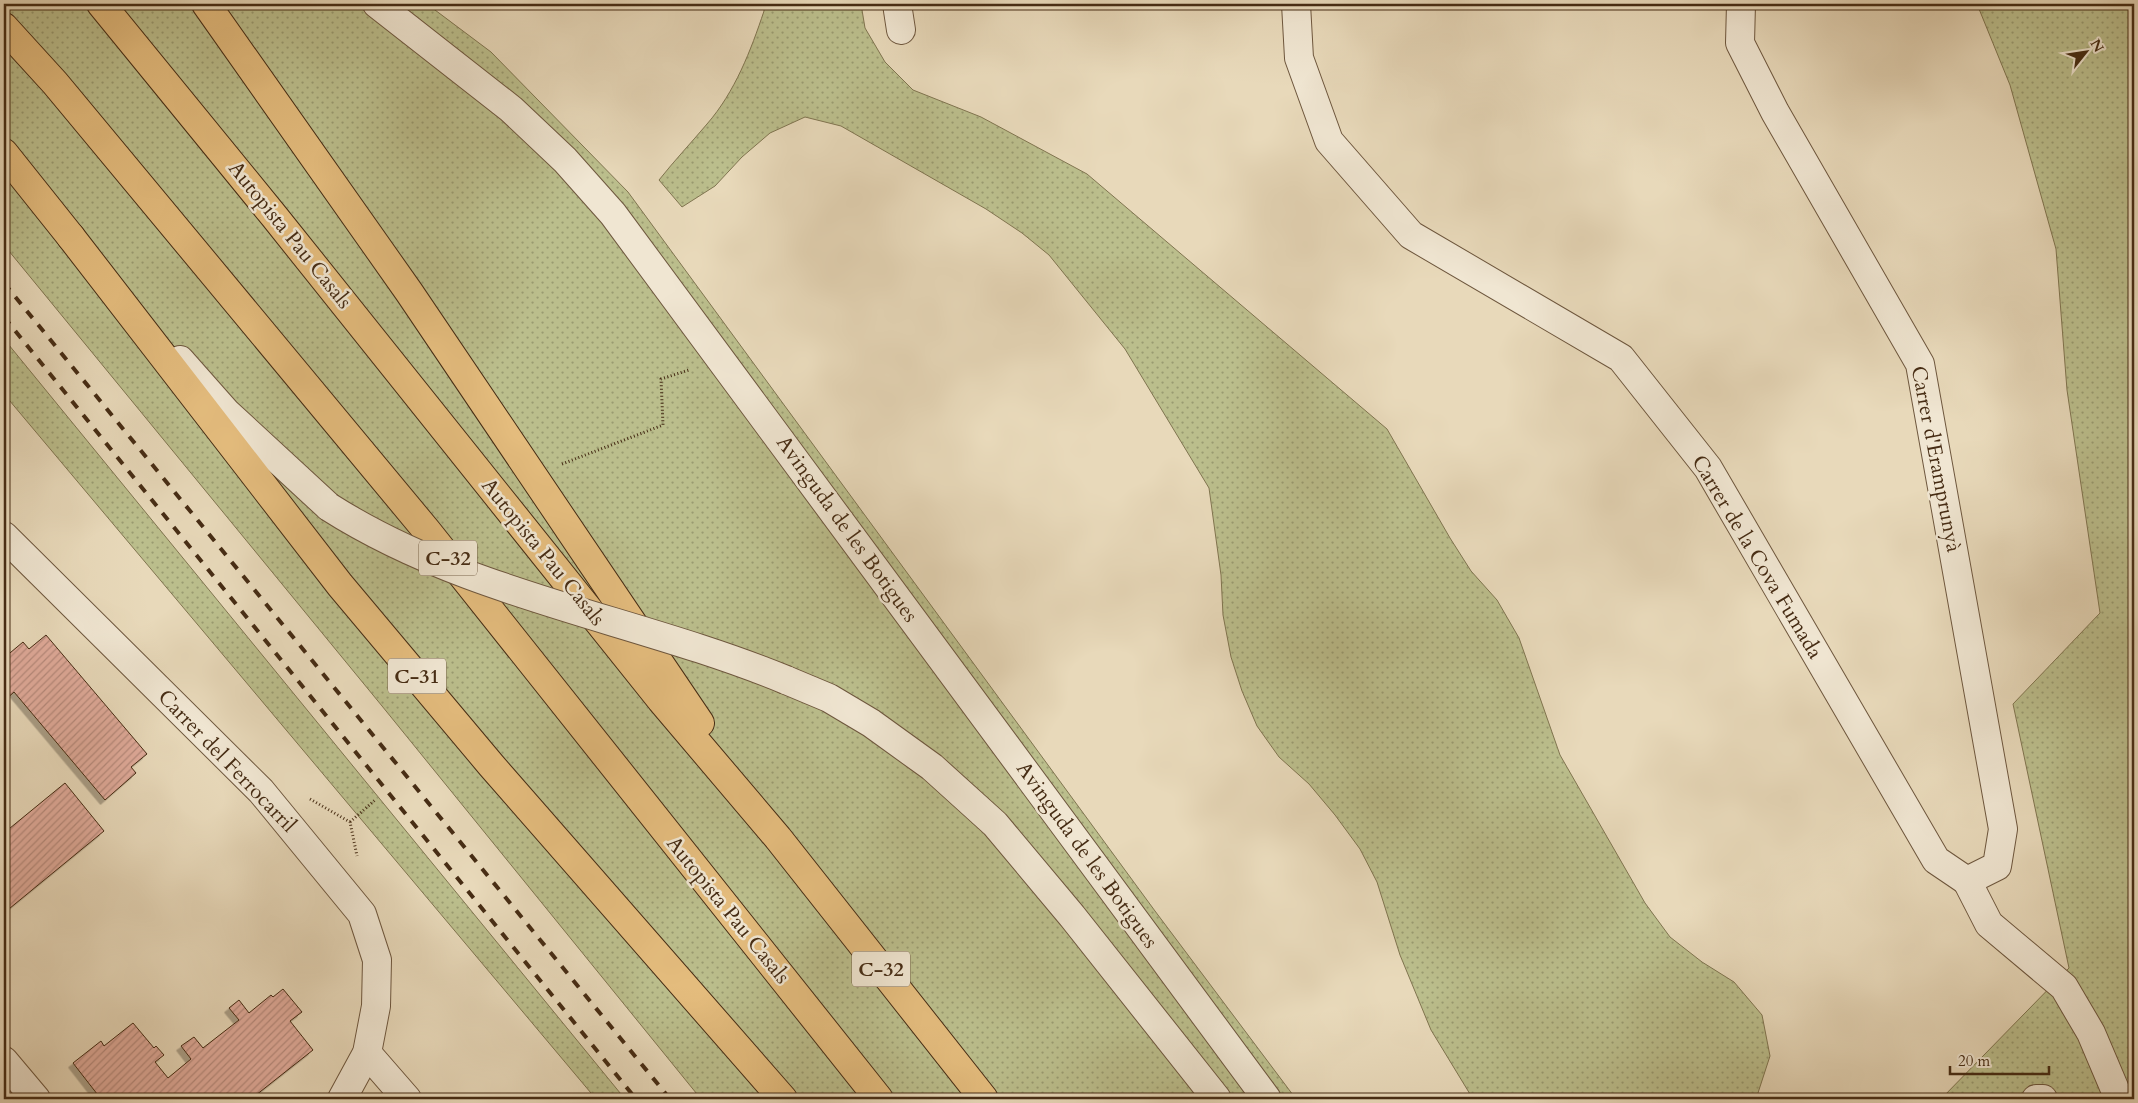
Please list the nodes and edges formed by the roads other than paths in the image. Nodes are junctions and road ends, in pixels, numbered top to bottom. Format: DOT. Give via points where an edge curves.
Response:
graph roads {
  1 [pos="101,4"];
  2 [pos="206,4"];
  3 [pos="377,4"];
  4 [pos="1296,4"];
  5 [pos="1741,4"];
  6 [pos="4,27"];
  7 [pos="4,153"];
  8 [pos="71,237"];
  9 [pos="4,536"];
  10 [pos="778,838"];
  11 [pos="1967,880"];
  12 [pos="367,1053"];
  13 [pos="4,1061"];
  14 [pos="36,1099"];
  15 [pos="342,1099"];
  16 [pos="407,1099"];
  17 [pos="783,1099"];
  18 [pos="879,1099"];
  19 [pos="984,1099"];
  20 [pos="1217,1099"];
  21 [pos="1267,1099"];
  22 [pos="2036,1099"];
  23 [pos="2043,1099"];
  24 [pos="2119,1099"];
  1 -- 10 [label="main road, Autopista Pau Casals / C-32" via="661,700"];
  2 -- 10 [label="main road" via="409,292"];
  3 -- 21 [label="street, Avinguda de les Botigues" via="511,109 565,160 613,214"];
  4 -- 11 [label="street, Carrer de la Cova Fumada" via="1299,58 1329,141 1411,235 1621,358 1708,468 1936,860"];
  5 -- 11 [label="street, Carrer d'Eramprunyà" via="1740,43 1775,112 1920,364 2003,829 1997,866"];
  6 -- 18 [label="main road, Autopista Pau Casals / C-32" via="55,83 427,532"];
  7 -- 8 [label="main road, C-31"];
  8 -- 17 [label="main road, C-31" via="340,585 491,765"];
  8 -- 20 [label="street, bridge" via="226,412 329,507 365,530 491,585 702,648 786,680 829,698 932,766 994,824 1072,916"];
  9 -- 12 [label="street, Carrer del Ferrocarril" via="260,791 362,914 377,960 376,1006"];
  10 -- 19 [label="main road, Autopista Pau Casals / C-32"];
  11 -- 24 [label="street" via="1990,924 2064,987 2091,1033"];
  12 -- 15 [label="street, Carrer del Ferrocarril"];
  12 -- 16 [label="street"];
  13 -- 14 [label="street"];
  22 -- 23 [label="street"];
}
